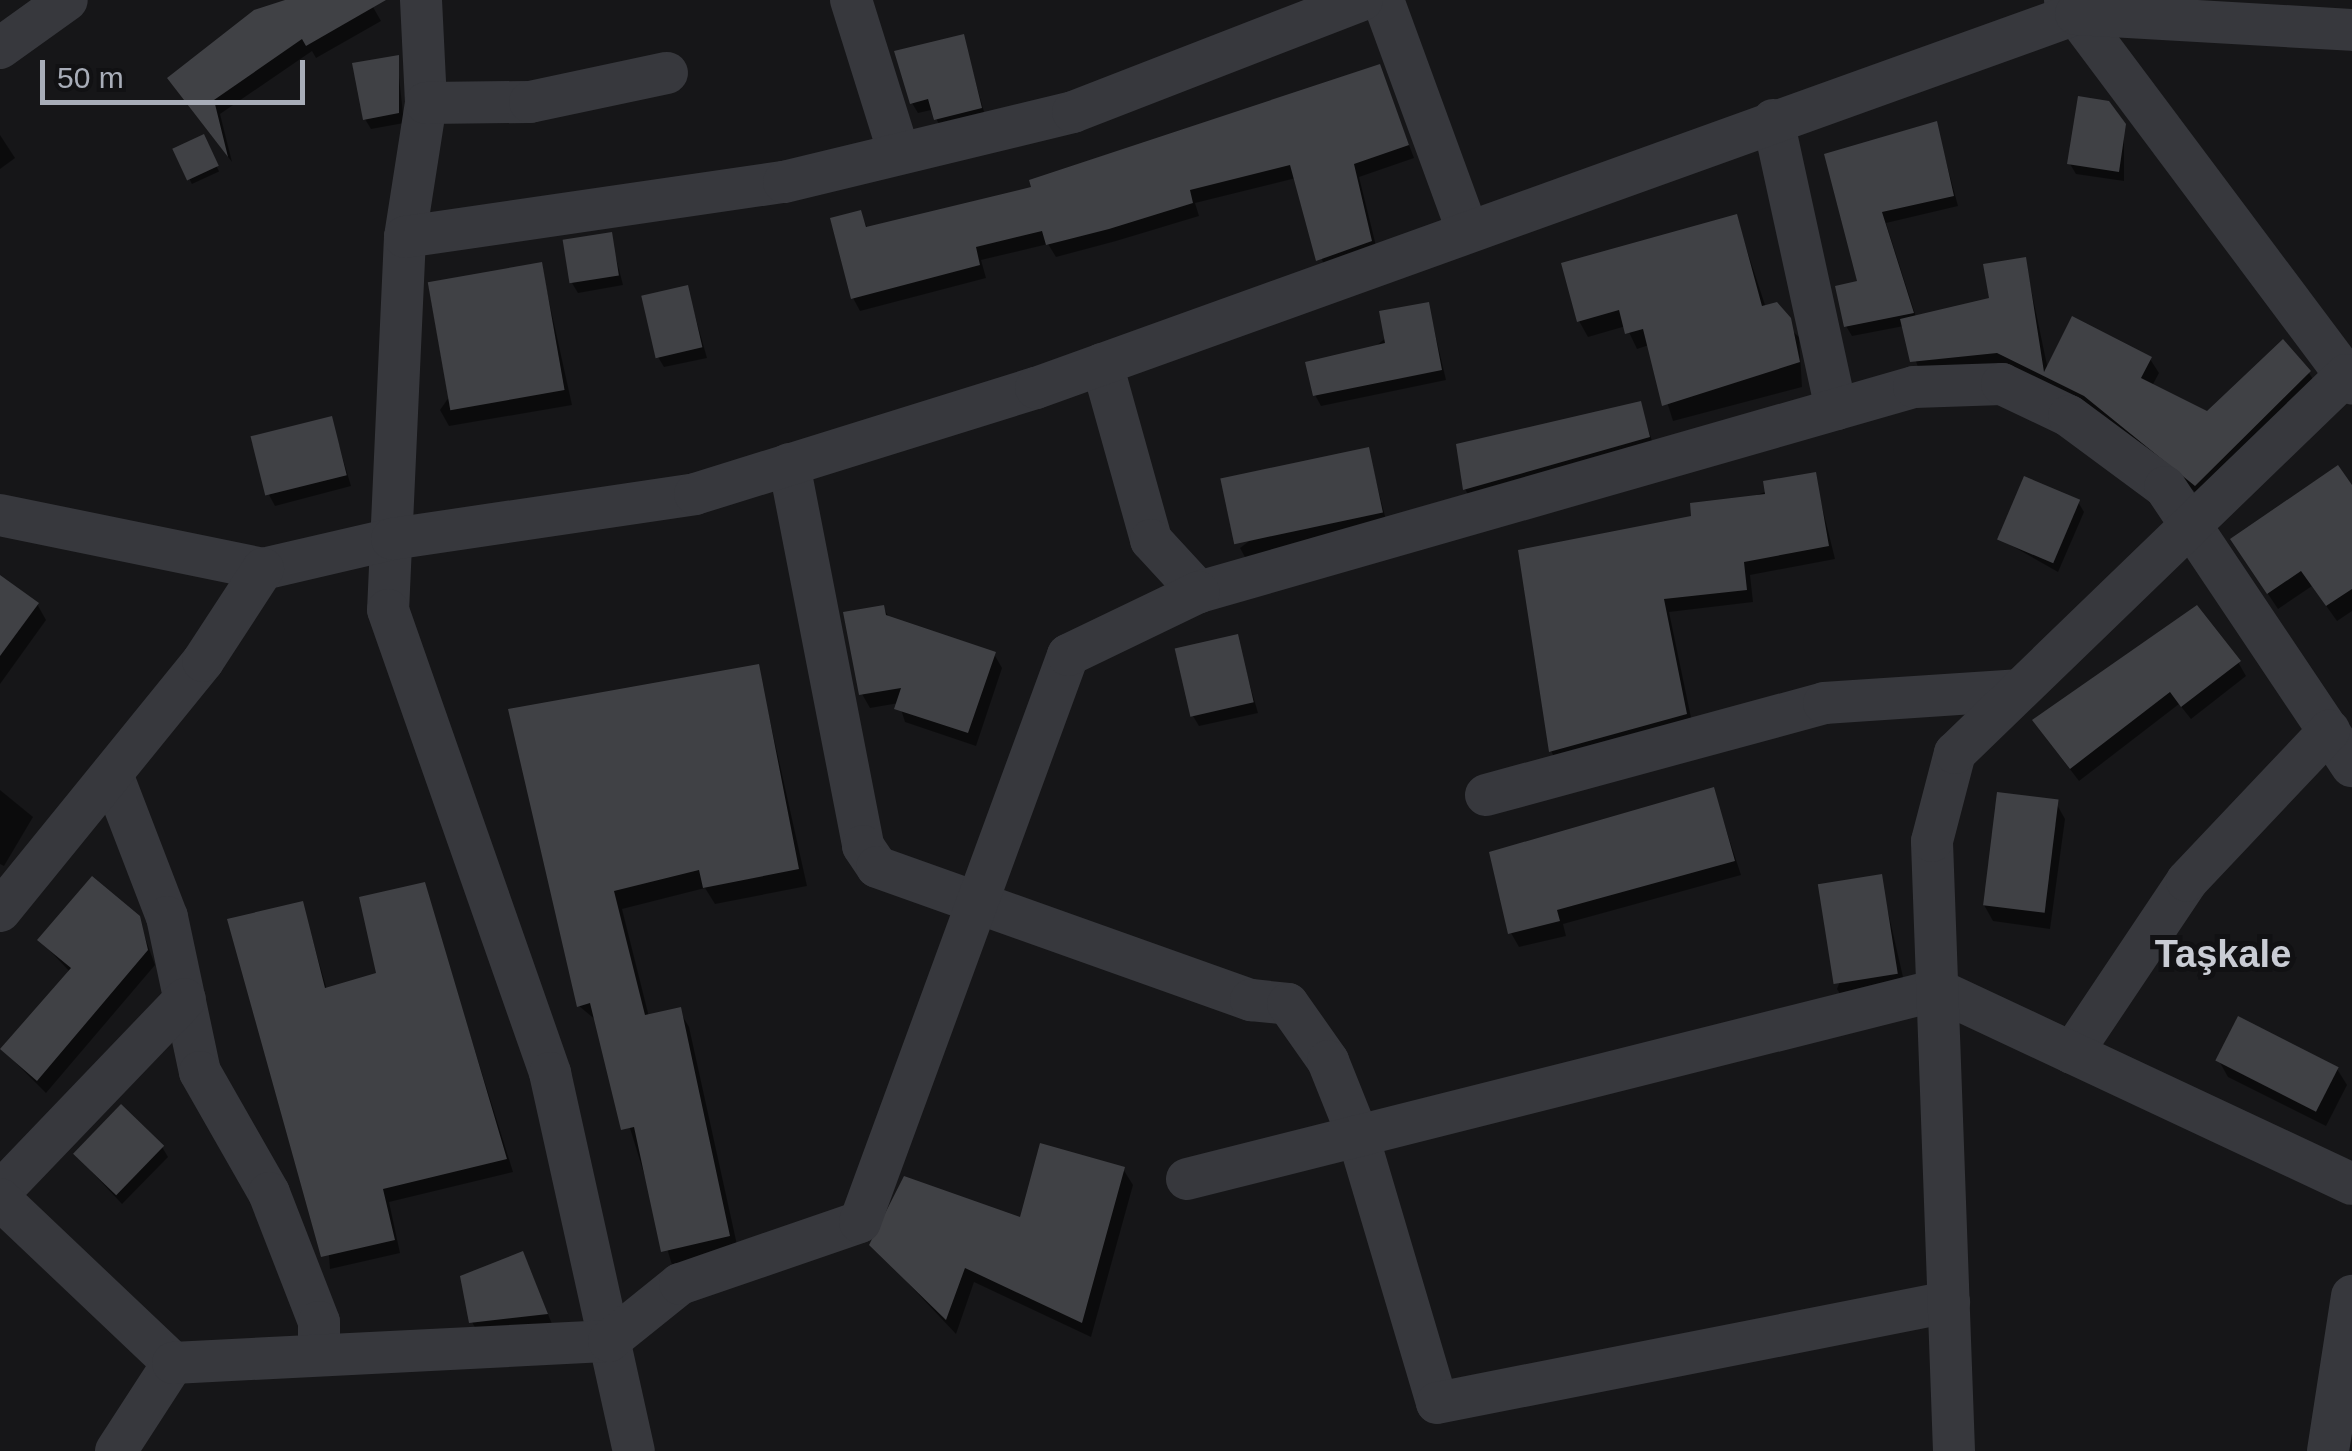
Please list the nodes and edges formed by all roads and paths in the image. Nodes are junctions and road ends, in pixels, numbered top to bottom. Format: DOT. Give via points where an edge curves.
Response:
graph roads {
  1 [pos="67,0"];
  2 [pos="421,0"];
  3 [pos="851,0"];
  4 [pos="1362,0"];
  5 [pos="1383,0"];
  6 [pos="2070,7"];
  7 [pos="2352,30"];
  8 [pos="0,48"];
  9 [pos="668,73"];
  10 [pos="426,102"];
  11 [pos="1773,120"];
  12 [pos="900,154"];
  13 [pos="1467,230"];
  14 [pos="405,237"];
  15 [pos="1102,364"];
  16 [pos="2349,380"];
  17 [pos="1836,410"];
  18 [pos="789,464"];
  19 [pos="0,515"];
  20 [pos="2188,520"];
  21 [pos="392,539"];
  22 [pos="263,569"];
  23 [pos="1199,592"];
  24 [pos="2018,690"];
  25 [pos="2340,748"];
  26 [pos="112,774"];
  27 [pos="1486,795"];
  28 [pos="974,905"];
  29 [pos="0,912"];
  30 [pos="1938,990"];
  31 [pos="184,1000"];
  32 [pos="2072,1053"];
  33 [pos="1358,1136"];
  34 [pos="1187,1178"];
  35 [pos="2352,1184"];
  36 [pos="0,1196"];
  37 [pos="2352,1296"];
  38 [pos="1949,1302"];
  39 [pos="609,1338"];
  40 [pos="320,1348"];
  41 [pos="173,1363"];
  42 [pos="116,1451"];
  43 [pos="634,1451"];
  44 [pos="1954,1451"];
  45 [pos="2328,1451"];
  1 -- 8 [label="street"];
  2 -- 10 [label="street"];
  3 -- 12 [label="street"];
  4 -- 12 [label="street" via="1073,112"];
  5 -- 13 [label="street"];
  6 -- 7 [label="street"];
  6 -- 11 [label="street"];
  6 -- 16 [label="street"];
  9 -- 10 [label="street" via="530,102"];
  10 -- 14 [label="street"];
  11 -- 13 [label="street"];
  11 -- 17 [label="street"];
  12 -- 14 [label="street" via="784,182"];
  13 -- 15 [label="street"];
  14 -- 21 [label="street"];
  15 -- 18 [label="street"];
  15 -- 23 [label="street" via="1151,540"];
  16 -- 20 [label="street"];
  17 -- 20 [label="street" via="1914,387 2002,384 2068,416 2165,487"];
  17 -- 23 [label="street"];
  18 -- 21 [label="street" via="695,494"];
  18 -- 28 [label="street" via="863,846 877,867"];
  19 -- 22 [label="street"];
  20 -- 24 [label="street"];
  20 -- 25 [label="street"];
  21 -- 22 [label="street"];
  21 -- 39 [label="street" via="388,610 550,1073"];
  22 -- 26 [label="street"];
  23 -- 28 [label="street" via="1068,656"];
  24 -- 27 [label="street" via="1824,704"];
  24 -- 30 [label="street" via="1956,754 1946,788 1932,841"];
  25 -- 32 [label="street" via="2188,881"];
  26 -- 29 [label="street"];
  26 -- 31 [label="street" via="167,917"];
  28 -- 33 [label="street" via="1251,1000 1288,1004 1328,1061"];
  28 -- 39 [label="street" via="860,1222 680,1284"];
  30 -- 32 [label="street"];
  30 -- 33 [label="street"];
  30 -- 38 [label="street"];
  31 -- 36 [label="street"];
  31 -- 40 [label="street" via="200,1072 269,1193 319,1322"];
  32 -- 35 [label="street"];
  33 -- 34 [label="street"];
  33 -- 38 [label="street" via="1437,1403"];
  36 -- 41 [label="street"];
  37 -- 45 [label="street"];
  38 -- 44 [label="street"];
  39 -- 40 [label="street" via="394,1354"];
  39 -- 43 [label="street"];
  40 -- 41 [label="street" via="295,1359"];
  41 -- 42 [label="street"];
}
